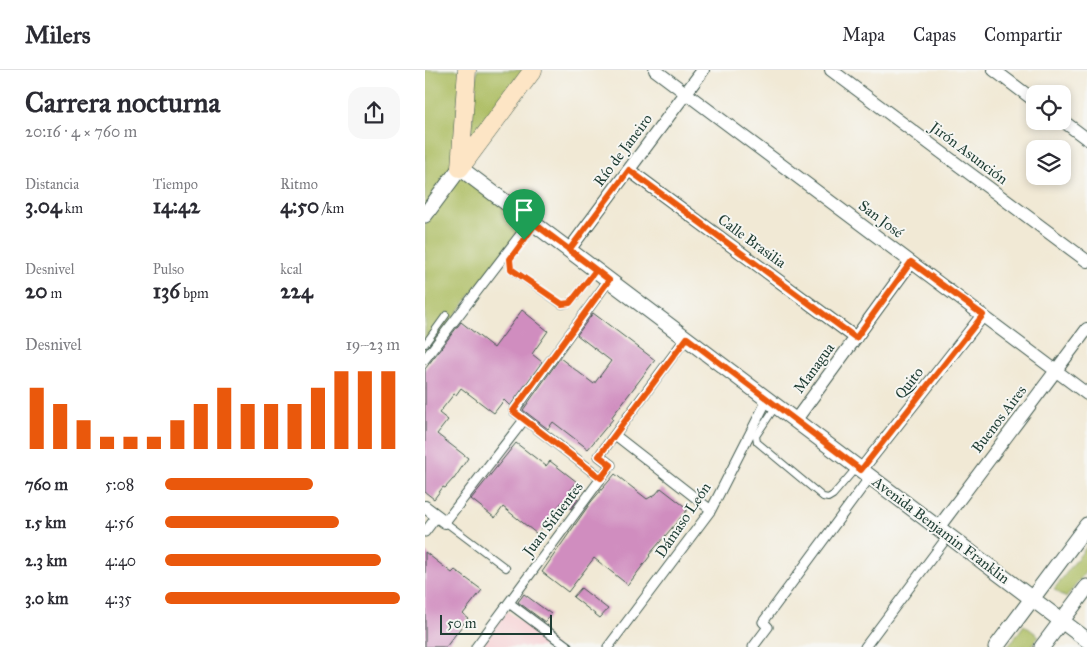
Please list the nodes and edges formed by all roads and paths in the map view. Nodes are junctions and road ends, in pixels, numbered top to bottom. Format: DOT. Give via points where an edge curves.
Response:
graph roads {
  1 [pos="467,70"];
  2 [pos="533,70"];
  3 [pos="655,70"];
  4 [pos="703,70"];
  5 [pos="831,70"];
  6 [pos="993,70"];
  7 [pos="686,93"];
  8 [pos="1026,94"];
  9 [pos="1071,127"];
  10 [pos="1087,139"];
  11 [pos="460,168"];
  12 [pos="629,170"];
  13 [pos="425,215"];
  14 [pos="533,222"];
  15 [pos="569,250"];
  16 [pos="1087,261"];
  17 [pos="911,262"];
  18 [pos="596,270"];
  19 [pos="609,280"];
  20 [pos="446,315"];
  21 [pos="983,315"];
  22 [pos="1087,329"];
  23 [pos="687,338"];
  24 [pos="856,338"];
  25 [pos="425,344"];
  26 [pos="425,359"];
  27 [pos="1055,371"];
  28 [pos="1087,394"];
  29 [pos="772,403"];
  30 [pos="524,420"];
  31 [pos="795,421"];
  32 [pos="615,435"];
  33 [pos="863,471"];
  34 [pos="601,478"];
  35 [pos="425,507"];
  36 [pos="711,510"];
  37 [pos="441,519"];
  38 [pos="1087,526"];
  39 [pos="425,532"];
  40 [pos="943,532"];
  41 [pos="506,568"];
  42 [pos="1087,587"];
  43 [pos="1031,599"];
  44 [pos="509,603"];
  45 [pos="1061,621"];
  46 [pos="1087,640"];
  47 [pos="476,647"];
  48 [pos="568,647"];
  49 [pos="609,647"];
  50 [pos="753,647"];
  51 [pos="865,647"];
  52 [pos="996,647"];
  53 [pos="1042,647"];
  1 -- 11 [label="main road"];
  2 -- 11 [label="main road"];
  3 -- 7 [label="street, San José"];
  4 -- 7 [label="street, Río de Janeiro"];
  5 -- 16 [label="street, Jirón Asunción"];
  6 -- 8 [label="street"];
  7 -- 12 [label="street, Río de Janeiro"];
  7 -- 17 [label="street, San José"];
  9 -- 10 [label="street"];
  11 -- 13 [label="street"];
  11 -- 14 [label="street, Avenida Benjamin Franklin"];
  12 -- 15 [label="street, Río de Janeiro"];
  12 -- 24 [label="street, Calle Brasilia"];
  14 -- 15 [label="street, Avenida Benjamin Franklin"];
  14 -- 18 [label="lane" via="510,259 511,269 566,305"];
  14 -- 26 [label="street"];
  15 -- 18 [label="street, Avenida Benjamin Franklin"];
  17 -- 21 [label="street, San José"];
  17 -- 24 [label="street, Managua"];
  18 -- 19 [label="street, Avenida Benjamin Franklin"];
  19 -- 23 [label="street, Avenida Benjamin Franklin"];
  19 -- 30 [label="street" via="513,411"];
  20 -- 25 [label="lane"];
  21 -- 27 [label="street, San José"];
  21 -- 33 [label="street, Quito"];
  22 -- 27 [label="street, Buenos Aires"];
  23 -- 29 [label="street, Avenida Benjamin Franklin"];
  23 -- 32 [label="street, Juan Sifuentes"];
  24 -- 31 [label="street, Managua"];
  27 -- 28 [label="street, San José"];
  27 -- 40 [label="street, Buenos Aires"];
  29 -- 31 [label="street, Avenida Benjamin Franklin"];
  29 -- 33 [label="lane" via="757,442 823,497 833,496"];
  29 -- 36 [label="street, Dámaso León"];
  30 -- 34 [label="street"];
  30 -- 37 [label="street"];
  31 -- 33 [label="street, Avenida Benjamin Franklin"];
  32 -- 34 [label="street, Juan Sifuentes" via="599,456 611,465"];
  32 -- 36 [label="street"];
  33 -- 40 [label="street, Avenida Benjamin Franklin"];
  33 -- 50 [label="street" via="763,622 768,627"];
  34 -- 44 [label="street, Juan Sifuentes"];
  35 -- 37 [label="street"];
  36 -- 49 [label="street, Dámaso León"];
  37 -- 39 [label="street"];
  37 -- 41 [label="lane"];
  38 -- 43 [label="street"];
  40 -- 43 [label="street, Avenida Benjamin Franklin"];
  40 -- 51 [label="street"];
  42 -- 45 [label="street"];
  43 -- 45 [label="street, Avenida Benjamin Franklin"];
  43 -- 52 [label="street"];
  44 -- 47 [label="street, Juan Sifuentes"];
  44 -- 48 [label="street"];
  45 -- 46 [label="street, Avenida Benjamin Franklin"];
  45 -- 53 [label="street"];
}
